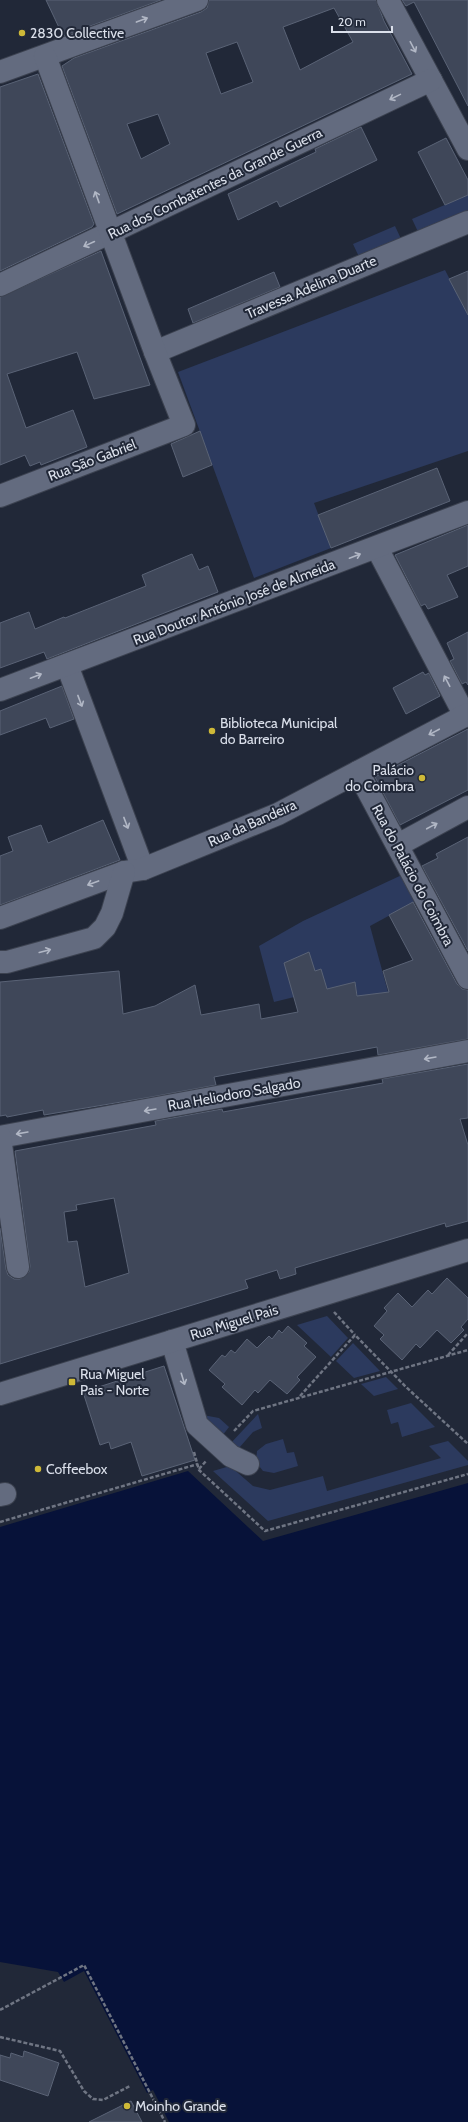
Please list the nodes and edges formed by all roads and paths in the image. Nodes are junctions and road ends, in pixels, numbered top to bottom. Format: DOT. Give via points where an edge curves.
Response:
graph roads {
  1 [pos="196,0"];
  2 [pos="388,0"];
  3 [pos="44,56"];
  4 [pos="0,72"];
  5 [pos="431,80"];
  6 [pos="468,149"];
  7 [pos="468,222"];
  8 [pos="110,233"];
  9 [pos="0,285"];
  10 [pos="155,352"];
  11 [pos="0,496"];
  12 [pos="468,512"];
  13 [pos="377,548"];
  14 [pos="67,664"];
  15 [pos="0,690"];
  16 [pos="466,715"];
  17 [pos="358,772"];
  18 [pos="468,807"];
  19 [pos="398,845"];
  20 [pos="133,870"];
  21 [pos="0,918"];
  22 [pos="0,962"];
  23 [pos="468,978"];
  24 [pos="468,1051"];
  25 [pos="0,1137"];
  26 [pos="468,1250"];
  27 [pos="18,1267"];
  28 [pos="330,1309"];
  29 [pos="468,1333"];
  30 [pos="355,1335"];
  31 [pos="172,1341"];
  32 [pos="468,1350"];
  33 [pos="447,1356"];
  34 [pos="391,1372"];
  35 [pos="0,1394"];
  36 [pos="298,1398"];
  37 [pos="468,1444"];
  38 [pos="220,1446"];
  39 [pos="194,1449"];
  40 [pos="198,1464"];
  41 [pos="248,1464"];
  42 [pos="199,1470"];
  43 [pos="468,1474"];
  44 [pos="0,1522"];
  45 [pos="0,2010"];
  46 [pos="0,2037"];
  47 [pos="130,2086"];
  48 [pos="164,2122"];
  3 -- 1 [label="street, one-way"];
  2 -- 5 [label="street, one-way"];
  3 -- 4 [label="street"];
  8 -- 3 [label="street, one-way"];
  5 -- 6 [label="street"];
  5 -- 8 [label="street, Rua dos Combatentes da Grande Guerra, one-way"];
  7 -- 10 [label="street, Travessa Adelina Duarte"];
  8 -- 9 [label="street, Rua dos Combatentes da Grande Guerra, one-way"];
  8 -- 10 [label="street"];
  10 -- 11 [label="street, Rua São Gabriel" via="184,425"];
  12 -- 13 [label="street, Rua Doutor António José de Almeida"];
  14 -- 13 [label="street, Rua Doutor António José de Almeida, one-way"];
  16 -- 13 [label="street, one-way"];
  15 -- 14 [label="street, Rua Doutor António José de Almeida, one-way"];
  14 -- 20 [label="street, one-way"];
  16 -- 17 [label="street, Rua da Bandeira, one-way"];
  17 -- 19 [label="street, Rua do Palácio do Coimbra"];
  17 -- 20 [label="street, Rua da Bandeira" via="272,817"];
  19 -- 18 [label="street, one-way"];
  19 -- 23 [label="street, Rua do Palácio do Coimbra"];
  20 -- 21 [label="street, Rua da Bandeira, one-way"];
  22 -- 20 [label="street, one-way" via="94,938 105,928"];
  24 -- 25 [label="street, Rua Heliodoro Salgado, one-way"];
  25 -- 27 [label="street"];
  26 -- 31 [label="street, Rua Miguel Pais"];
  28 -- 30 [label="path"];
  29 -- 33 [label="path"];
  30 -- 34 [label="path"];
  30 -- 36 [label="path"];
  31 -- 35 [label="street, Rua Miguel Pais"];
  31 -- 38 [label="street, one-way" via="197,1425"];
  32 -- 33 [label="path"];
  33 -- 34 [label="path"];
  34 -- 36 [label="path"];
  34 -- 37 [label="path"];
  36 -- 38 [label="path" via="253,1410"];
  38 -- 41 [label="street" via="231,1456"];
  38 -- 42 [label="path"];
  39 -- 40 [label="path"];
  40 -- 42 [label="path"];
  40 -- 44 [label="path"];
  42 -- 43 [label="path" via="265,1531"];
  45 -- 48 [label="path" via="84,1965"];
  46 -- 47 [label="path" via="60,2051 84,2090 93,2099 103,2100"];
}
